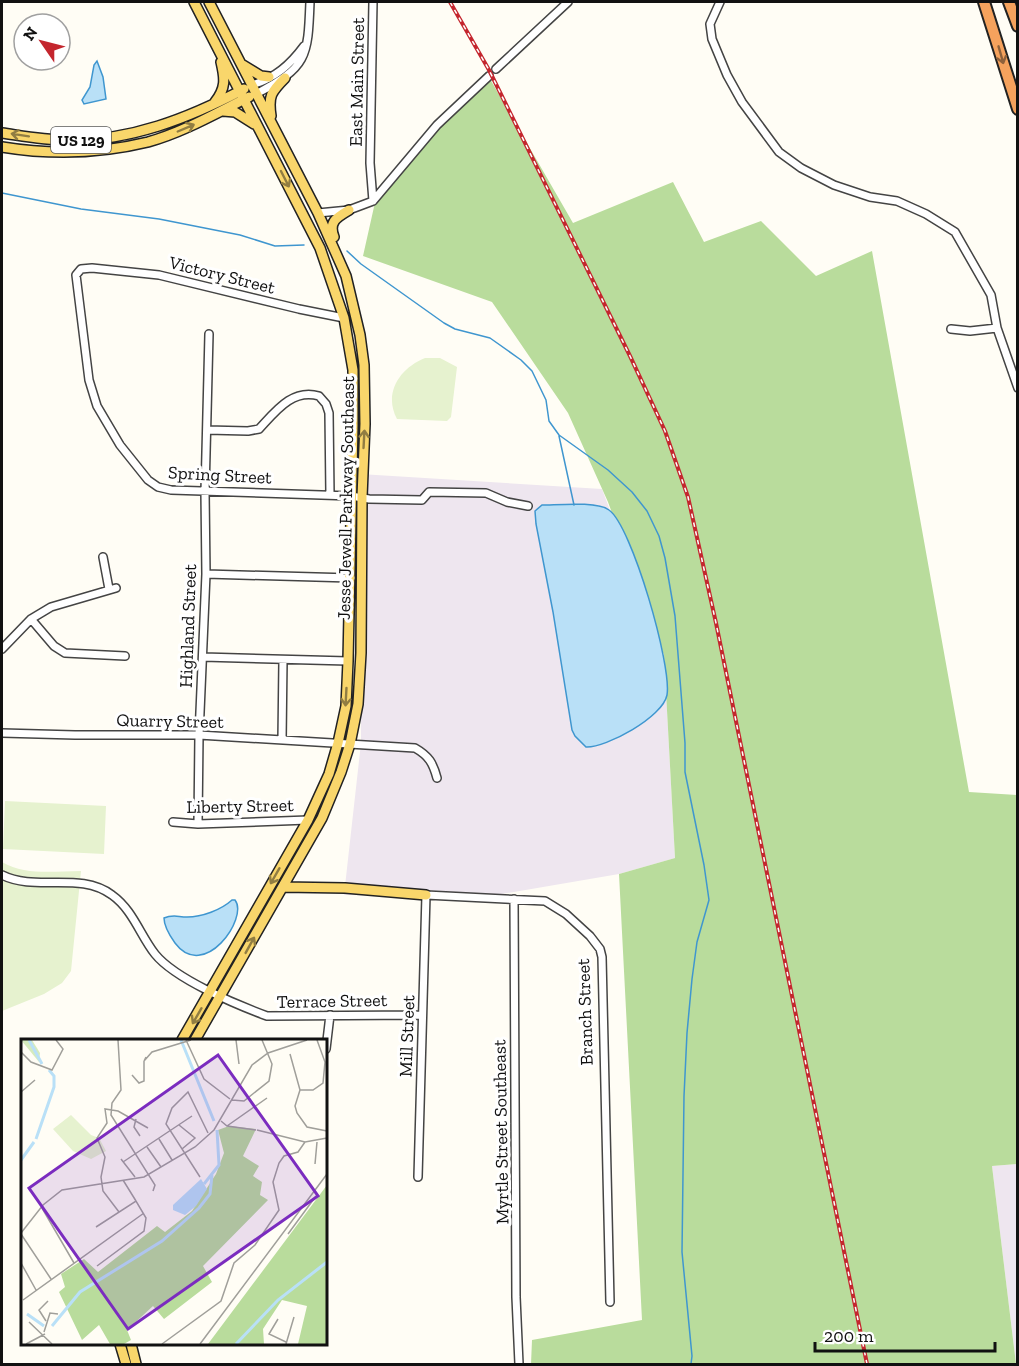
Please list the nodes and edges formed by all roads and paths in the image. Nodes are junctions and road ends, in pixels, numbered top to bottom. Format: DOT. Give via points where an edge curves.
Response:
graph roads {
  1 [pos="194,2"];
  2 [pos="209,2"];
  3 [pos="310,2"];
  4 [pos="373,2"];
  5 [pos="568,2"];
  6 [pos="720,2"];
  7 [pos="984,2"];
  8 [pos="1009,2"];
  9 [pos="1017,26"];
  10 [pos="306,44"];
  11 [pos="218,48"];
  12 [pos="241,63"];
  13 [pos="496,69"];
  14 [pos="489,76"];
  15 [pos="269,78"];
  16 [pos="285,78"];
  17 [pos="254,89"];
  18 [pos="242,96"];
  19 [pos="214,103"];
  20 [pos="1017,109"];
  21 [pos="222,111"];
  22 [pos="273,124"];
  23 [pos="258,127"];
  24 [pos="2,133"];
  25 [pos="2,147"];
  26 [pos="373,201"];
  27 [pos="349,210"];
  28 [pos="318,213"];
  29 [pos="339,259"];
  30 [pos="92,268"];
  31 [pos="344,318"];
  32 [pos="997,328"];
  33 [pos="951,329"];
  34 [pos="210,334"];
  35 [pos="1017,388"];
  36 [pos="207,430"];
  37 [pos="205,492"];
  38 [pos="330,495"];
  39 [pos="351,496"];
  40 [pos="362,497"];
  41 [pos="528,506"];
  42 [pos="102,557"];
  43 [pos="206,573"];
  44 [pos="351,578"];
  45 [pos="31,619"];
  46 [pos="2,649"];
  47 [pos="125,656"];
  48 [pos="203,657"];
  49 [pos="283,660"];
  50 [pos="348,661"];
  51 [pos="2,733"];
  52 [pos="199,735"];
  53 [pos="282,740"];
  54 [pos="338,743"];
  55 [pos="350,744"];
  56 [pos="437,778"];
  57 [pos="308,819"];
  58 [pos="173,822"];
  59 [pos="198,824"];
  60 [pos="2,874"];
  61 [pos="283,887"];
  62 [pos="426,895"];
  63 [pos="514,899"];
  64 [pos="211,991"];
  65 [pos="222,996"];
  66 [pos="330,1015"];
  67 [pos="422,1015"];
  68 [pos="183,1039"];
  69 [pos="196,1039"];
  70 [pos="327,1040"];
  71 [pos="418,1177"];
  72 [pos="610,1302"];
  73 [pos="120,1345"];
  74 [pos="131,1345"];
  75 [pos="126,1365"];
  76 [pos="136,1365"];
  77 [pos="519,1365"];
  1 -- 11 [label="main road, Jesse Jewell Parkway Southeast"];
  2 -- 12 [label="main road, Jesse Jewell Parkway Southeast"];
  3 -- 10 [label="street"];
  4 -- 26 [label="street, East Main Street"];
  5 -- 13 [label="street"];
  6 -- 32 [label="street" via="710,24 712,39 742,102 779,152 834,185 897,201 955,232 991,295"];
  7 -- 20 [label="highway, one-way"];
  8 -- 9 [label="highway"];
  10 -- 15 [label="street" via="294,60"];
  10 -- 16 [label="street" via="298,67"];
  11 -- 18 [label="main road, Jesse Jewell Parkway Southeast"];
  11 -- 19 [label="main road" via="225,84"];
  12 -- 15 [label="main road"];
  12 -- 17 [label="main road, Jesse Jewell Parkway Southeast"];
  14 -- 26 [label="street" via="437,125"];
  15 -- 17 [label="street"];
  16 -- 17 [label="street"];
  16 -- 22 [label="main road" via="269,100"];
  17 -- 18 [label="main road"];
  17 -- 22 [label="main road, Jesse Jewell Parkway Southeast"];
  18 -- 19 [label="main road"];
  18 -- 21 [label="main road, US 129"];
  18 -- 23 [label="main road, Jesse Jewell Parkway Southeast"];
  19 -- 24 [label="main road, US 129, one-way" via="160,126 113,137 58,140"];
  21 -- 23 [label="main road" via="238,114"];
  25 -- 21 [label="main road, US 129, one-way" via="50,153 115,149 148,142"];
  22 -- 28 [label="main road, Jesse Jewell Parkway Southeast"];
  23 -- 31 [label="main road, Jesse Jewell Parkway Southeast, one-way" via="320,248"];
  26 -- 27 [label="street"];
  27 -- 28 [label="street"];
  27 -- 29 [label="main road" via="337,217 331,227"];
  28 -- 29 [label="main road, Jesse Jewell Parkway Southeast"];
  40 -- 29 [label="main road, Jesse Jewell Parkway Southeast, one-way" via="364,365 354,308"];
  30 -- 31 [label="street, Victory Street" via="159,275"];
  30 -- 37 [label="street, Spring Street" via="81,269 76,280 89,380 97,406 120,445 148,480 171,490"];
  31 -- 39 [label="main road, Jesse Jewell Parkway Southeast" via="353,370"];
  32 -- 33 [label="street"];
  32 -- 35 [label="street"];
  34 -- 36 [label="street, Highland Street"];
  36 -- 37 [label="street, Highland Street"];
  36 -- 38 [label="street" via="259,429 282,404 306,394 319,396 329,413"];
  37 -- 38 [label="street, Spring Street"];
  37 -- 43 [label="street, Highland Street"];
  38 -- 39 [label="street, Spring Street"];
  39 -- 40 [label="street, Spring Street"];
  39 -- 44 [label="main road, Jesse Jewell Parkway Southeast"];
  40 -- 41 [label="street, Spring Street" via="422,500 429,492 486,493"];
  40 -- 55 [label="main road, Jesse Jewell Parkway Southeast" via="361,653 358,704"];
  42 -- 45 [label="street" via="112,589 51,607"];
  43 -- 44 [label="street"];
  43 -- 48 [label="street, Highland Street"];
  44 -- 50 [label="main road, Jesse Jewell Parkway Southeast"];
  45 -- 46 [label="street"];
  45 -- 47 [label="street" via="65,653"];
  48 -- 49 [label="street"];
  48 -- 52 [label="street, Highland Street"];
  49 -- 50 [label="street"];
  49 -- 53 [label="street"];
  50 -- 54 [label="main road, Jesse Jewell Parkway Southeast, one-way" via="346,706"];
  51 -- 52 [label="street, Quarry Street"];
  52 -- 53 [label="street, Quarry Street"];
  52 -- 59 [label="street, Highland Street"];
  53 -- 54 [label="street, Quarry Street"];
  54 -- 55 [label="street, Quarry Street"];
  54 -- 57 [label="main road, Jesse Jewell Parkway Southeast" via="329,774"];
  55 -- 56 [label="street, Quarry Street" via="415,748 433,763"];
  55 -- 61 [label="main road, Jesse Jewell Parkway Southeast" via="322,818"];
  57 -- 59 [label="street, Liberty Street"];
  57 -- 64 [label="main road, Jesse Jewell Parkway Southeast, one-way"];
  58 -- 59 [label="street, Liberty Street"];
  60 -- 64 [label="street, Terrace Street" via="17,881 87,885 112,894 130,913 157,956 176,972"];
  61 -- 62 [label="main road, Branch Street"];
  65 -- 61 [label="main road, Jesse Jewell Parkway Southeast, one-way"];
  62 -- 63 [label="street, Branch Street"];
  62 -- 67 [label="street, Mill Street"];
  63 -- 72 [label="street, Branch Street" via="545,901 566,914 590,936 602,957"];
  63 -- 77 [label="street, Myrtle Street Southeast"];
  64 -- 65 [label="street, Terrace Street"];
  64 -- 68 [label="main road, Jesse Jewell Parkway Southeast, one-way"];
  65 -- 66 [label="street, Terrace Street" via="267,1016"];
  65 -- 69 [label="main road, Jesse Jewell Parkway Southeast"];
  66 -- 67 [label="street, Terrace Street"];
  66 -- 70 [label="street"];
  67 -- 71 [label="street, Mill Street"];
  73 -- 75 [label="main road"];
  74 -- 76 [label="main road"];
}
